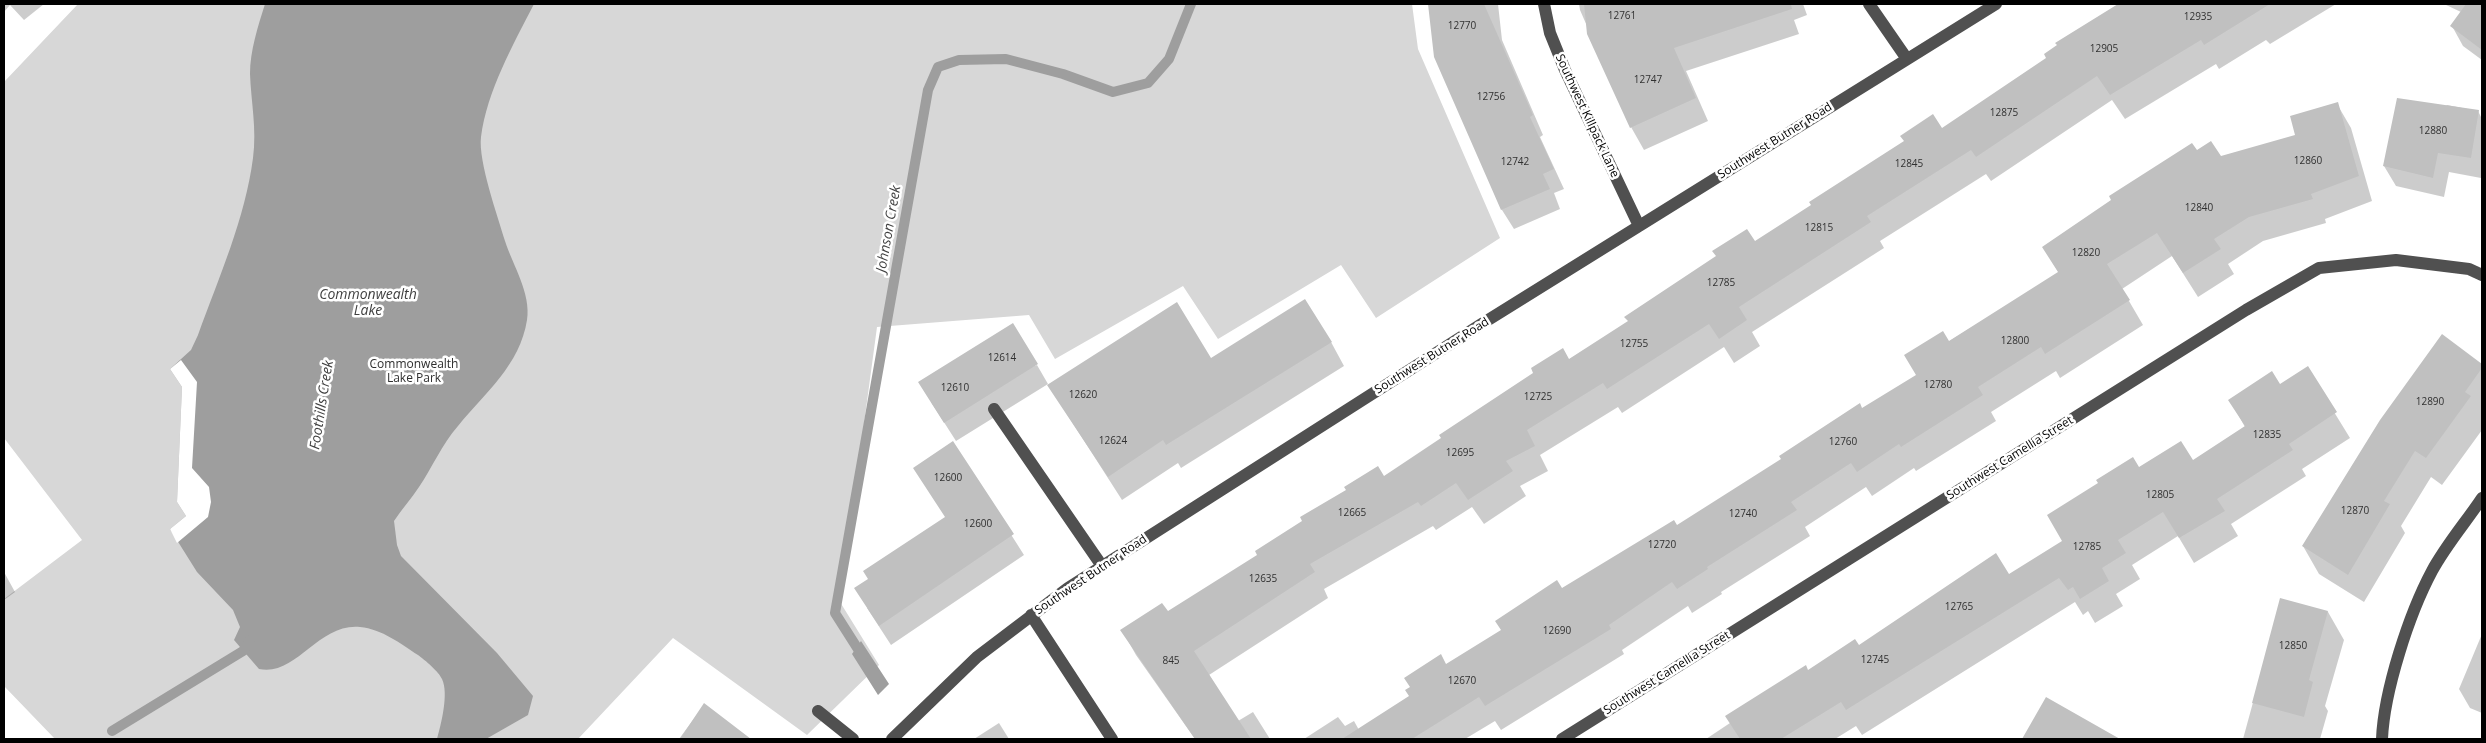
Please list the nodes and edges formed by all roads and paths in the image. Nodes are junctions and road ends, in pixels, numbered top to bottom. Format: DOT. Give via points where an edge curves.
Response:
graph roads {
  1 [pos="1544,4"];
  2 [pos="1869,4"];
  3 [pos="1996,4"];
  4 [pos="1907,59"];
  5 [pos="1639,226"];
  6 [pos="2482,275"];
  7 [pos="994,409"];
  8 [pos="2482,498"];
  9 [pos="1102,566"];
  10 [pos="1031,615"];
  11 [pos="818,711"];
  12 [pos="853,739"];
  13 [pos="892,739"];
  14 [pos="1112,739"];
  15 [pos="1562,739"];
  16 [pos="2382,739"];
  1 -- 5 [label="street, Southwest Killpack Lane" via="1550,33 1564,70"];
  2 -- 4 [label="street"];
  3 -- 4 [label="street, Southwest Butner Road"];
  4 -- 5 [label="street, Southwest Butner Road"];
  5 -- 9 [label="street, Southwest Butner Road"];
  6 -- 15 [label="street, Southwest Camellia Street" via="2469,268 2396,260 2319,268 2246,310"];
  7 -- 9 [label="street"];
  8 -- 16 [label="street" via="2432,571 2403,642 2383,716"];
  9 -- 10 [label="street, Southwest Butner Road"];
  10 -- 13 [label="street, Southwest Butner Road" via="977,657"];
  10 -- 14 [label="street"];
  11 -- 12 [label="street"];
}
